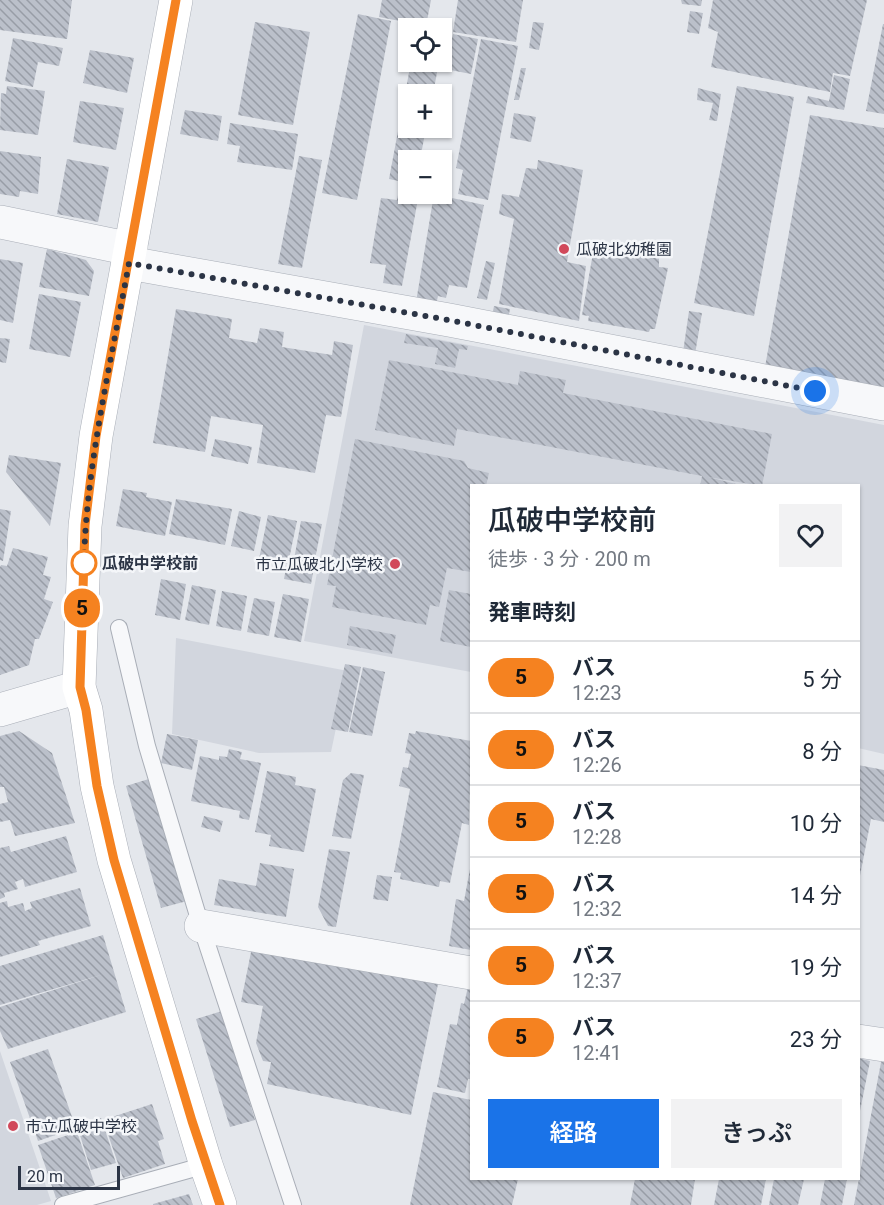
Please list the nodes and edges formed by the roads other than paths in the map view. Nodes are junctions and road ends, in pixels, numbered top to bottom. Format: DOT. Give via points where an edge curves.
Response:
graph roads {
  1 [pos="176,0"];
  2 [pos="0,222"];
  3 [pos="130,256"];
  4 [pos="884,404"];
  5 [pos="119,628"];
  6 [pos="80,687"];
  7 [pos="0,710"];
  8 [pos="201,926"];
  9 [pos="470,973"];
  10 [pos="860,1041"];
  11 [pos="884,1045"];
  12 [pos="206,1165"];
  13 [pos="96,1201"];
  14 [pos="63,1205"];
  15 [pos="220,1205"];
  16 [pos="293,1205"];
  1 -- 3 [label="main road"];
  2 -- 3 [label="street"];
  3 -- 4 [label="street"];
  3 -- 6 [label="main road" via="96,436 85,525"];
  5 -- 8 [label="lane" via="147,746"];
  6 -- 7 [label="street"];
  6 -- 12 [label="main road" via="114,860"];
  8 -- 9 [label="street"];
  8 -- 16 [label="lane"];
  10 -- 11 [label="street"];
  12 -- 13 [label="lane"];
  12 -- 15 [label="main road"];
  13 -- 14 [label="lane"];
}
